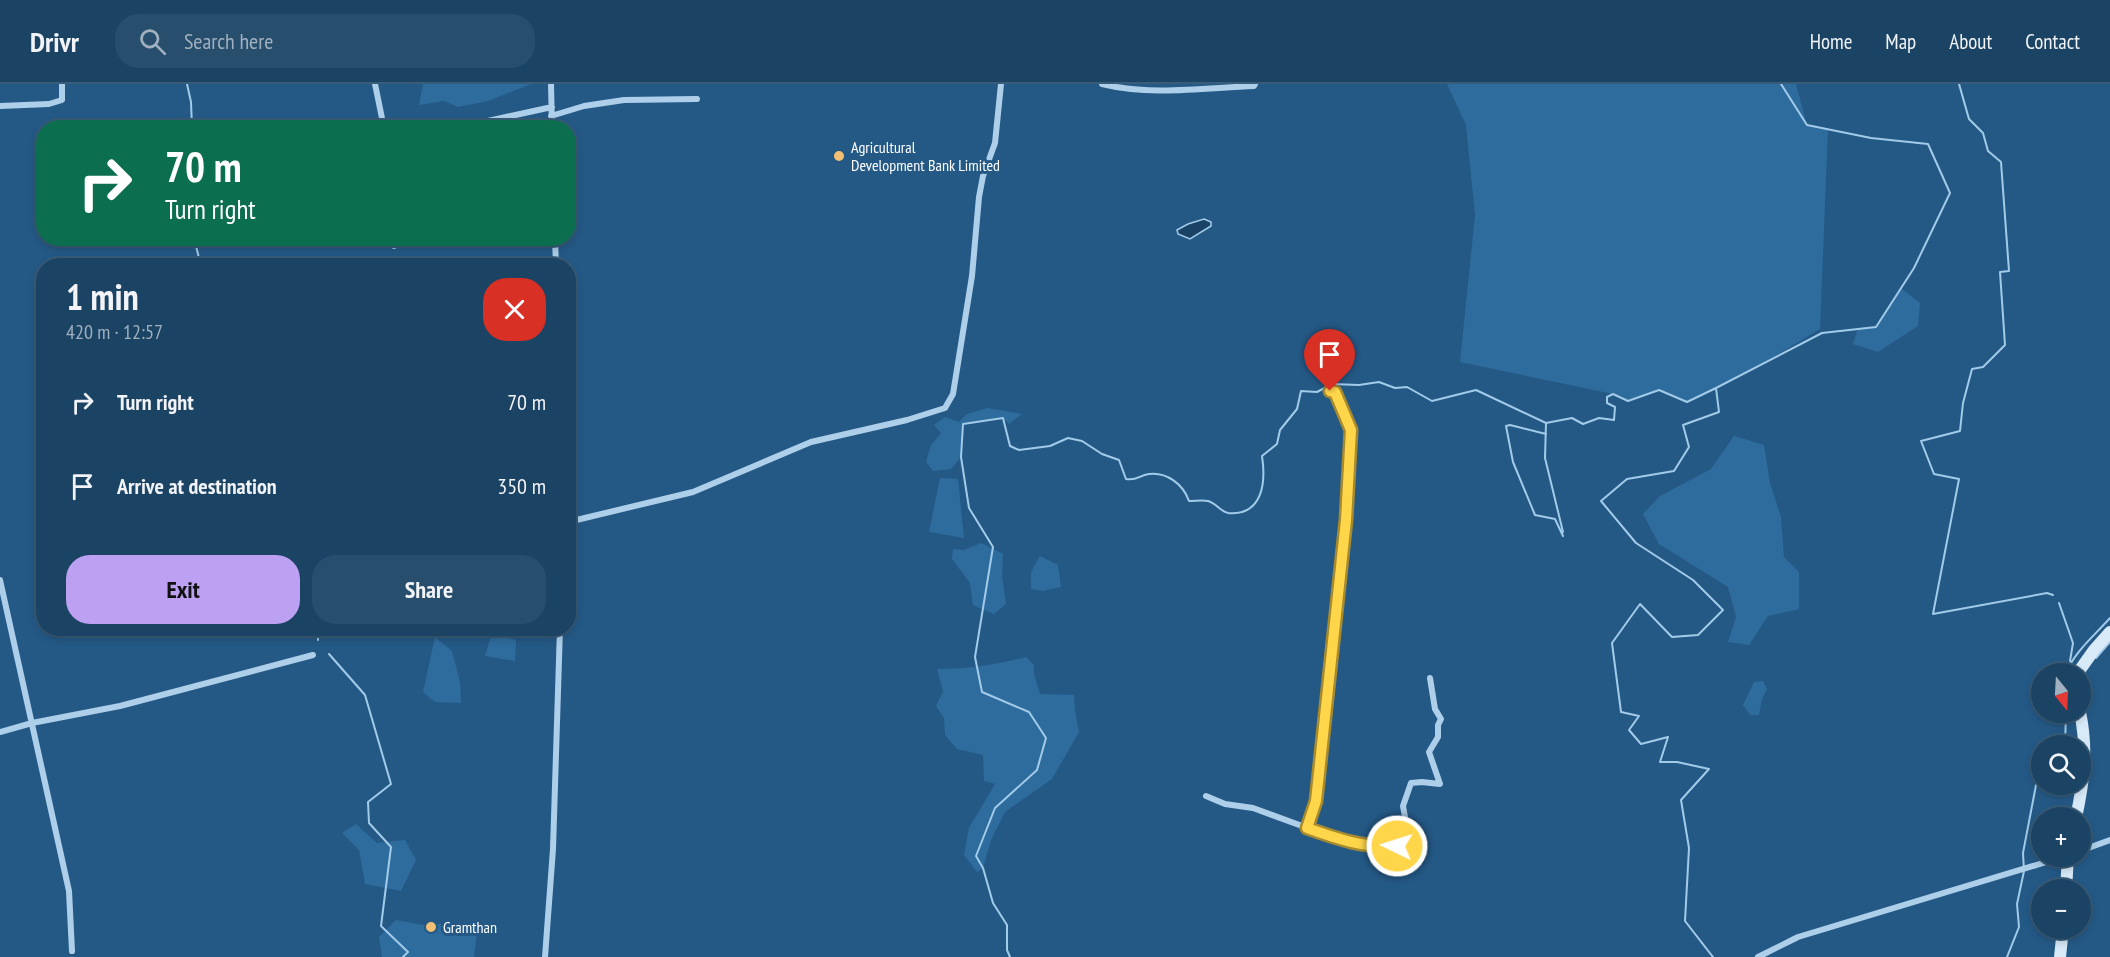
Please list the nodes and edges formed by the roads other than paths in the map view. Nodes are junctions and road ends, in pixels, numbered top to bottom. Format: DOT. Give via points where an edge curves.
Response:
graph roads {
  1 [pos="62,84"];
  2 [pos="375,84"];
  3 [pos="551,84"];
  4 [pos="1001,84"];
  5 [pos="1102,84"];
  6 [pos="1255,84"];
  7 [pos="698,99"];
  8 [pos="0,106"];
  9 [pos="552,107"];
  10 [pos="551,116"];
  11 [pos="382,120"];
  12 [pos="493,120"];
  13 [pos="551,120"];
  14 [pos="1330,391"];
  15 [pos="576,520"];
  16 [pos="0,580"];
  17 [pos="2110,632"];
  18 [pos="560,636"];
  19 [pos="313,655"];
  20 [pos="2085,663"];
  21 [pos="1431,678"];
  22 [pos="32,723"];
  23 [pos="2082,723"];
  24 [pos="0,732"];
  25 [pos="1206,796"];
  26 [pos="2078,807"];
  27 [pos="1307,828"];
  28 [pos="2110,840"];
  29 [pos="2091,848"];
  30 [pos="2031,866"];
  31 [pos="2062,939"];
  32 [pos="72,951"];
  33 [pos="545,957"];
  34 [pos="1758,957"];
  35 [pos="2060,957"];
  1 -- 8 [label="street" via="62,100"];
  2 -- 11 [label="street"];
  3 -- 9 [label="street"];
  4 -- 15 [label="street" via="995,143 979,198 972,276 953,394 945,408 811,442 693,492"];
  5 -- 6 [label="street" via="1152,90"];
  7 -- 10 [label="street" via="624,100"];
  9 -- 10 [label="street"];
  9 -- 12 [label="street"];
  10 -- 13 [label="street"];
  14 -- 27 [label="street" via="1335,392 1351,430 1346,520 1316,801"];
  16 -- 22 [label="street"];
  17 -- 20 [label="street"];
  18 -- 33 [label="street" via="553,849"];
  19 -- 22 [label="street" via="120,706"];
  21 -- 27 [label="street" via="1435,709 1441,719 1438,737 1429,752 1440,784 1411,783 1403,806 1410,845 1383,847"];
  22 -- 24 [label="street"];
  22 -- 32 [label="street" via="69,891"];
  23 -- 26 [label="street" via="2084,765"];
  25 -- 27 [label="street"];
  28 -- 29 [label="street"];
  30 -- 34 [label="street" via="1798,938"];
  31 -- 35 [label="street"];
}
